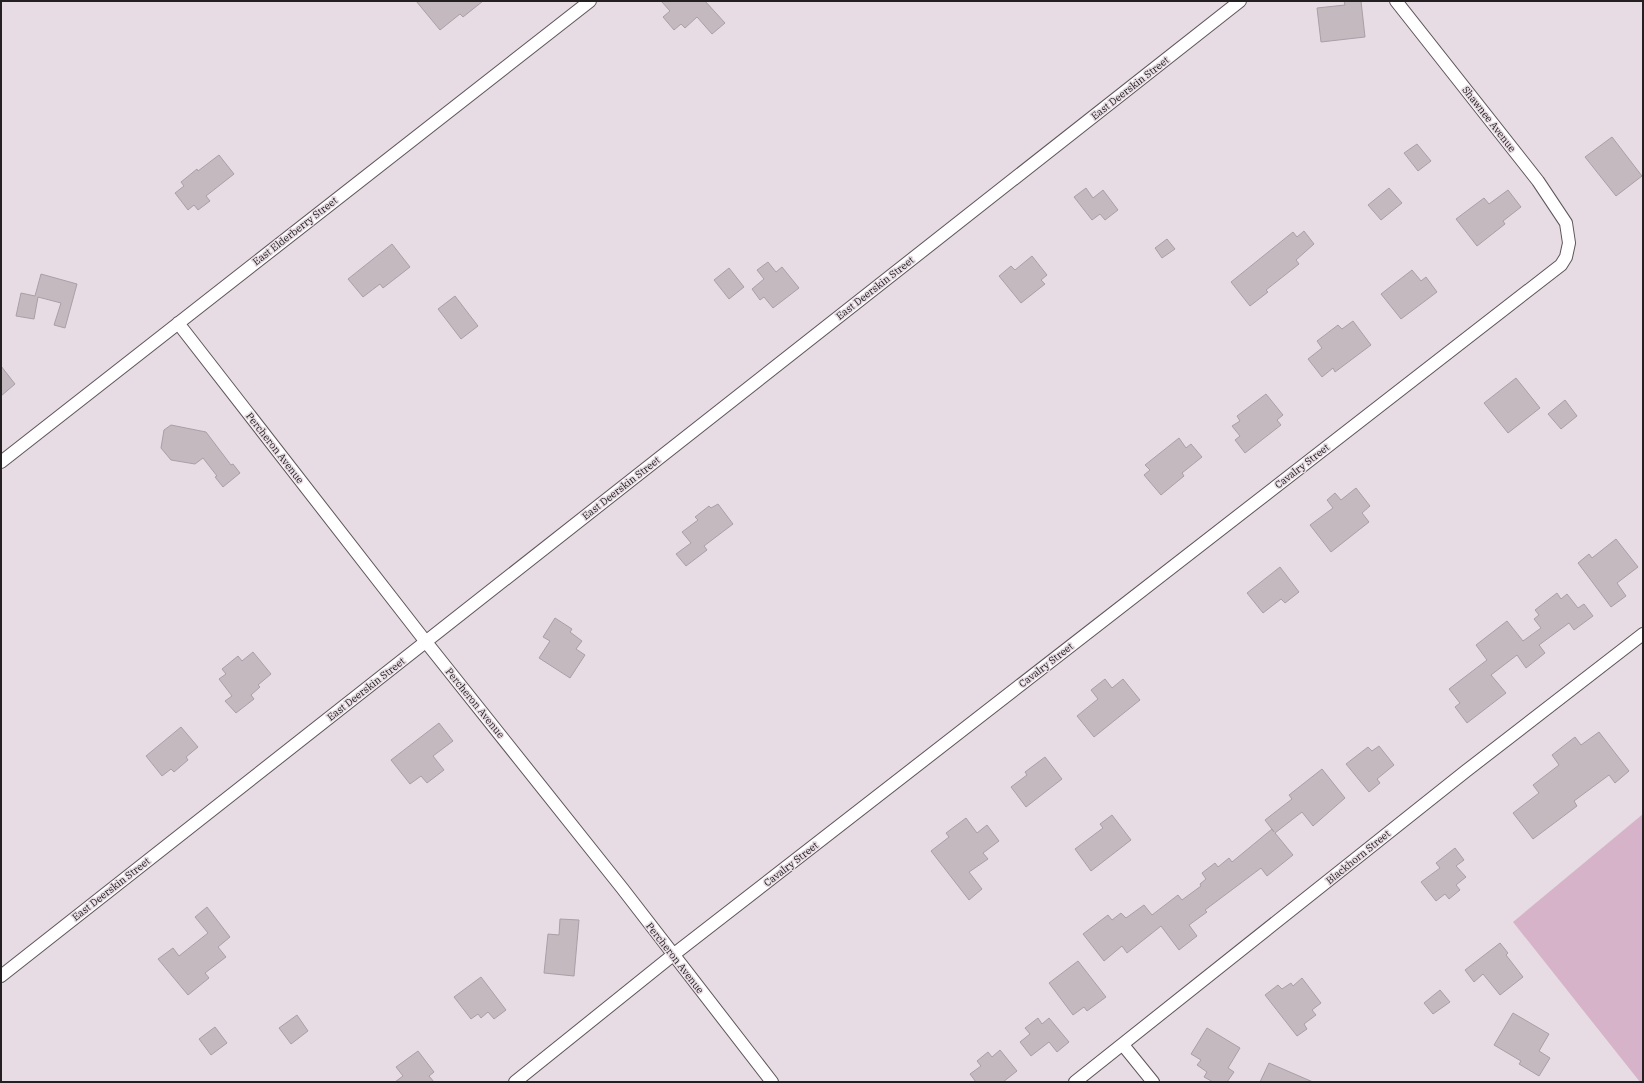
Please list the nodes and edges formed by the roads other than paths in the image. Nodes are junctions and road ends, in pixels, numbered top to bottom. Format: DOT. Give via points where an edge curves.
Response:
graph roads {
  1 [pos="590,1"];
  2 [pos="1240,1"];
  3 [pos="1396,1"];
  4 [pos="1569,243"];
  5 [pos="178,323"];
  6 [pos="1,462"];
  7 [pos="1643,634"];
  8 [pos="426,642"];
  9 [pos="673,955"];
  10 [pos="1,976"];
  11 [pos="1123,1045"];
  12 [pos="515,1082"];
  13 [pos="772,1082"];
  14 [pos="1075,1082"];
  15 [pos="1153,1082"];
  1 -- 5 [label="street, East Elderberry Street"];
  2 -- 8 [label="street, East Deerskin Street"];
  3 -- 4 [label="street, Shawnee Avenue" via="1538,181 1566,223"];
  4 -- 9 [label="street, Cavalry Street" via="1561,266"];
  5 -- 6 [label="street, East Elderberry Street"];
  5 -- 8 [label="street, Percheron Avenue"];
  7 -- 11 [label="street, Blackhorn Street"];
  8 -- 9 [label="street, Percheron Avenue" via="618,882"];
  8 -- 10 [label="street, East Deerskin Street"];
  9 -- 12 [label="street, Cavalry Street"];
  9 -- 13 [label="street, Percheron Avenue"];
  11 -- 14 [label="street, Blackhorn Street"];
  11 -- 15 [label="street"];
}
